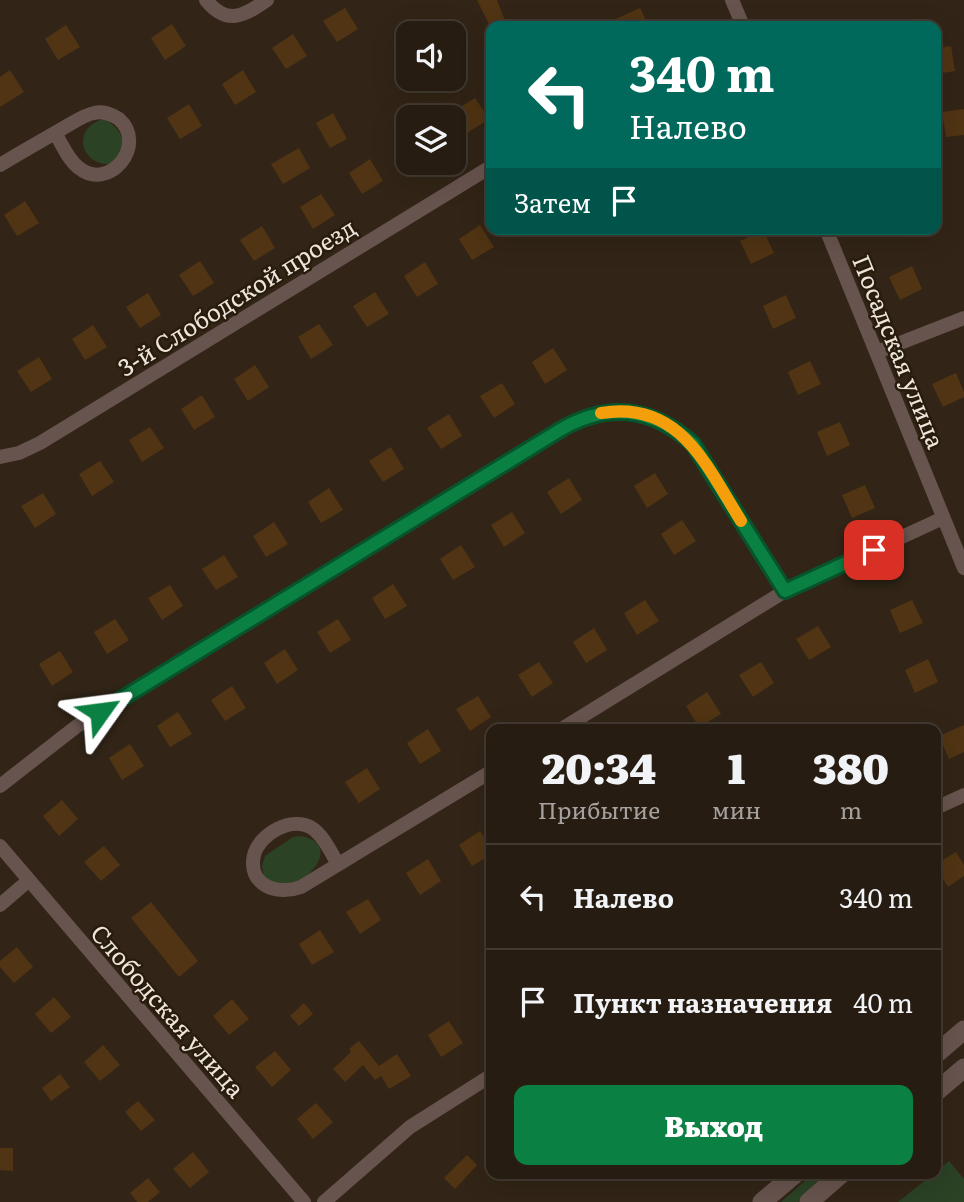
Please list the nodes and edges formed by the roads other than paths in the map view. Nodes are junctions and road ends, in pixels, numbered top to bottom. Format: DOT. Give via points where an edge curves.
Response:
graph roads {
  1 [pos="206,0"];
  2 [pos="267,0"];
  3 [pos="733,0"];
  4 [pos="741,21"];
  5 [pos="55,132"];
  6 [pos="0,165"];
  7 [pos="486,170"];
  8 [pos="829,235"];
  9 [pos="964,318"];
  10 [pos="877,352"];
  11 [pos="0,457"];
  12 [pos="943,518"];
  13 [pos="964,568"];
  14 [pos="785,591"];
  15 [pos="570,724"];
  16 [pos="486,775"];
  17 [pos="0,786"];
  18 [pos="964,795"];
  19 [pos="941,806"];
  20 [pos="0,846"];
  21 [pos="338,864"];
  22 [pos="27,881"];
  23 [pos="0,905"];
  24 [pos="964,1030"];
  25 [pos="941,1050"];
  26 [pos="964,1068"];
  27 [pos="486,1079"];
  28 [pos="941,1088"];
  29 [pos="789,1179"];
  30 [pos="835,1179"];
  31 [pos="304,1202"];
  32 [pos="324,1202"];
  33 [pos="762,1202"];
  34 [pos="809,1202"];
  1 -- 2 [label="street" via="215,11 238,16"];
  3 -- 4 [label="street"];
  5 -- 5 [label="street" via="72,161 91,174 116,168 129,149 125,126 106,113 83,117"];
  5 -- 6 [label="street"];
  7 -- 11 [label="street, 3-й Слободской проезд" via="40,443"];
  8 -- 10 [label="street, Посадская улица"];
  9 -- 10 [label="street"];
  10 -- 12 [label="street, Посадская улица"];
  12 -- 13 [label="street, Посадская улица"];
  12 -- 14 [label="street"];
  14 -- 15 [label="street"];
  14 -- 17 [label="street" via="693,444 680,432 629,412 593,415 560,430 77,726"];
  16 -- 21 [label="street"];
  18 -- 19 [label="street"];
  20 -- 22 [label="street, Слободская улица"];
  21 -- 21 [label="street" via="313,828 302,824 273,832 258,845 254,856 258,878 278,891 301,887"];
  22 -- 23 [label="street"];
  22 -- 31 [label="street, Слободская улица"];
  24 -- 25 [label="street"];
  26 -- 28 [label="street"];
  27 -- 32 [label="street" via="410,1127"];
  29 -- 33 [label="street"];
  30 -- 34 [label="street"];
}
